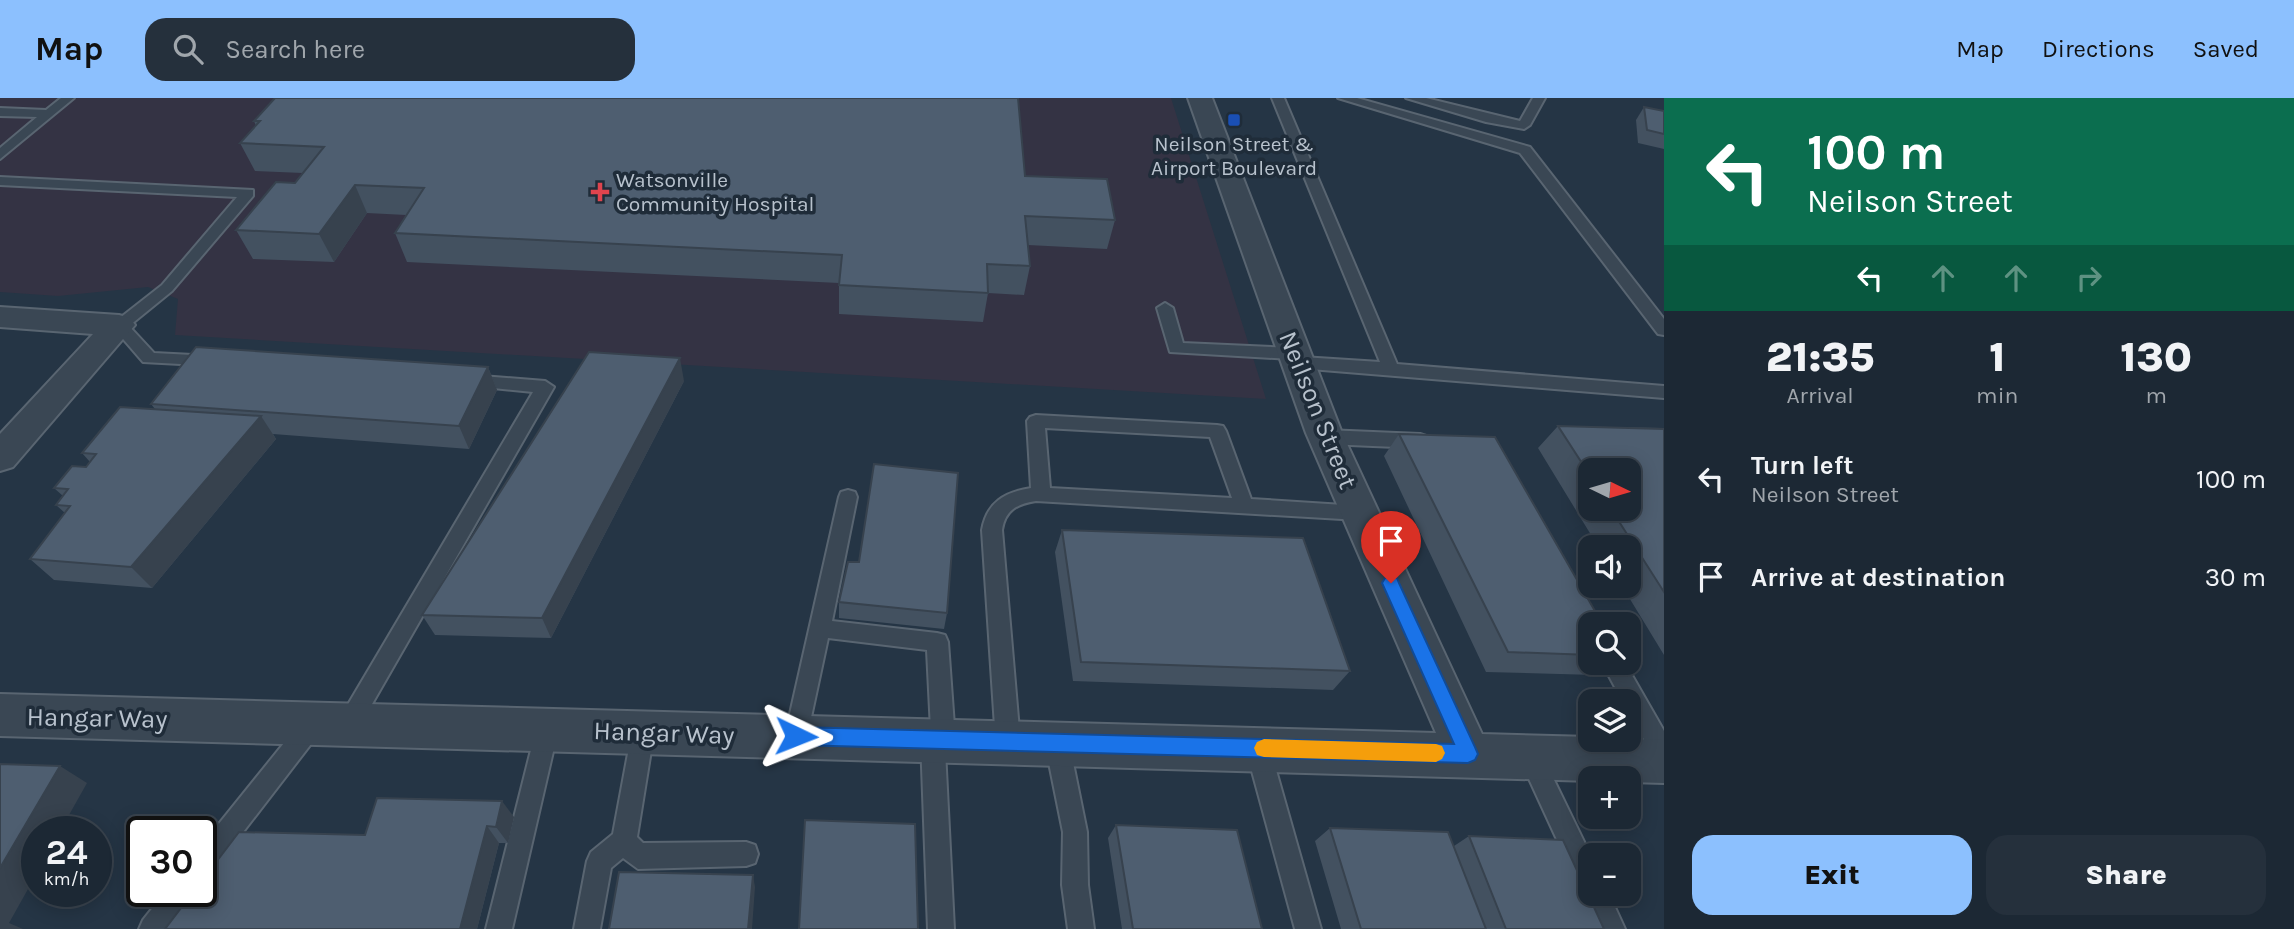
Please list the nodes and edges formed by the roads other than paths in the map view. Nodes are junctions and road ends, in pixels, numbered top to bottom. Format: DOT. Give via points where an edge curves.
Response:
graph roads {
  1 [pos="68,98"];
  2 [pos="1200,98"];
  3 [pos="1278,98"];
  4 [pos="1345,98"];
  5 [pos="1412,98"];
  6 [pos="1539,98"];
  7 [pos="1453,109"];
  8 [pos="0,112"];
  9 [pos="49,114"];
  10 [pos="1442,126"];
  11 [pos="2,150"];
  12 [pos="0,181"];
  13 [pos="1164,308"];
  14 [pos="0,317"];
  15 [pos="119,325"];
  16 [pos="1664,330"];
  17 [pos="1296,358"];
  18 [pos="231,364"];
  19 [pos="1391,369"];
  20 [pos="449,380"];
  21 [pos="1664,392"];
  22 [pos="1326,437"];
  23 [pos="1440,442"];
  24 [pos="0,457"];
  25 [pos="1041,494"];
  26 [pos="848,497"];
  27 [pos="1244,506"];
  28 [pos="1359,513"];
  29 [pos="818,628"];
  30 [pos="1620,675"];
  31 [pos="0,715"];
  32 [pos="331,724"];
  33 [pos="547,730"];
  34 [pos="643,732"];
  35 [pos="796,736"];
  36 [pos="938,740"];
  37 [pos="1008,742"];
  38 [pos="1058,743"];
  39 [pos="1258,748"];
  40 [pos="1664,753"];
  41 [pos="1468,754"];
  42 [pos="1531,756"];
  43 [pos="1664,761"];
  44 [pos="624,841"];
  45 [pos="217,849"];
  46 [pos="746,855"];
  47 [pos="1578,856"];
  48 [pos="1601,906"];
  49 [pos="169,907"];
  50 [pos="152,929"];
  51 [pos="499,929"];
  52 [pos="587,929"];
  53 [pos="941,929"];
  54 [pos="1081,929"];
  55 [pos="1308,929"];
  56 [pos="1612,929"];
  1 -- 9 [label="lane"];
  2 -- 17 [label="street, Neilson Street"];
  3 -- 19 [label="lane"];
  4 -- 10 [label="lane"];
  5 -- 7 [label="lane"];
  6 -- 7 [label="lane" via="1524,125"];
  7 -- 10 [label="lane"];
  8 -- 9 [label="lane"];
  9 -- 11 [label="lane"];
  10 -- 16 [label="lane" via="1525,150"];
  12 -- 15 [label="lane" via="247,193 167,288"];
  13 -- 17 [label="lane" via="1176,348"];
  14 -- 15 [label="street"];
  15 -- 18 [label="lane" via="149,358"];
  15 -- 24 [label="street"];
  17 -- 19 [label="lane"];
  17 -- 22 [label="street, Neilson Street"];
  19 -- 21 [label="lane"];
  20 -- 32 [label="lane" via="545,387"];
  22 -- 23 [label="lane"];
  22 -- 28 [label="street, Neilson Street"];
  25 -- 27 [label="lane"];
  25 -- 27 [label="lane" via="1036,421 1217,431"];
  25 -- 37 [label="lane" via="1014,498 997,509 993,519"];
  26 -- 29 [label="lane"];
  27 -- 28 [label="lane"];
  28 -- 41 [label="street, Neilson Street"];
  29 -- 35 [label="lane"];
  29 -- 36 [label="lane" via="937,642"];
  30 -- 40 [label="lane"];
  31 -- 32 [label="street, Hangar Way"];
  32 -- 33 [label="street, Hangar Way"];
  32 -- 45 [label="lane"];
  33 -- 34 [label="street, Hangar Way"];
  33 -- 51 [label="lane"];
  34 -- 35 [label="street, Hangar Way"];
  34 -- 44 [label="lane"];
  35 -- 36 [label="street, Hangar Way"];
  36 -- 37 [label="street, Hangar Way"];
  36 -- 53 [label="lane"];
  37 -- 38 [label="street, Hangar Way"];
  38 -- 39 [label="street, Hangar Way"];
  38 -- 54 [label="lane" via="1075,832"];
  39 -- 41 [label="street, Hangar Way"];
  39 -- 55 [label="lane"];
  41 -- 42 [label="street, Hangar Way"];
  42 -- 43 [label="street, Hangar Way"];
  42 -- 47 [label="lane"];
  44 -- 46 [label="lane" via="638,856"];
  44 -- 52 [label="lane" via="600,861"];
  48 -- 56 [label="lane"];
  49 -- 50 [label="lane"];
}
